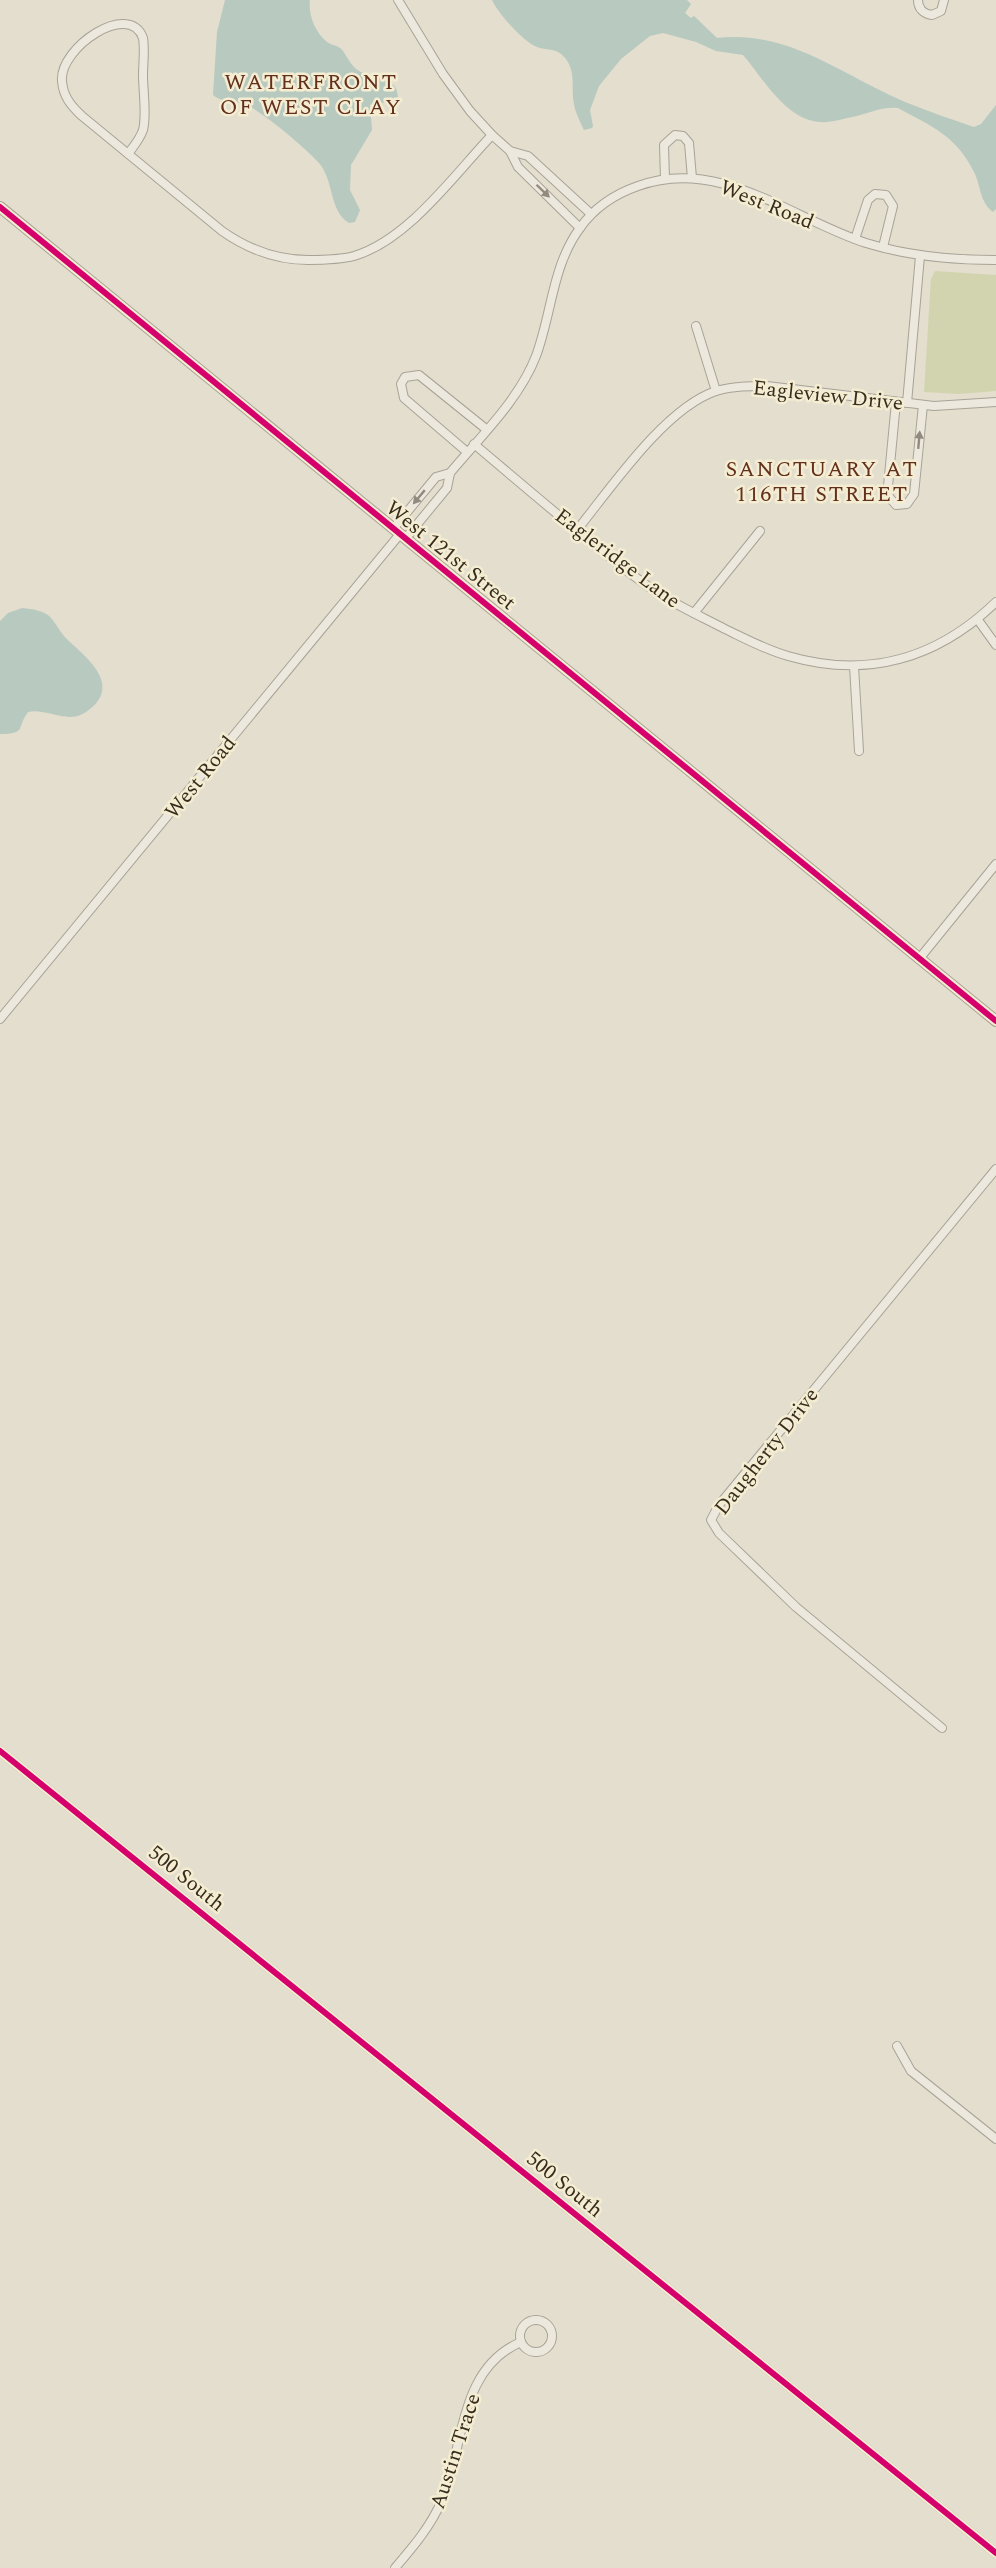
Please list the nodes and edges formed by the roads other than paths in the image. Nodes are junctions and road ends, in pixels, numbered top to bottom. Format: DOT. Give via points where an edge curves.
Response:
graph roads {
  1 [pos="398,0"];
  2 [pos="918,0"];
  3 [pos="944,0"];
  4 [pos="116,15"];
  5 [pos="101,20"];
  6 [pos="492,135"];
  7 [pos="510,151"];
  8 [pos="128,154"];
  9 [pos="692,178"];
  10 [pos="665,179"];
  11 [pos="0,207"];
  12 [pos="591,214"];
  13 [pos="580,228"];
  14 [pos="855,239"];
  15 [pos="883,247"];
  16 [pos="920,256"];
  17 [pos="996,260"];
  18 [pos="696,326"];
  19 [pos="716,391"];
  20 [pos="896,402"];
  21 [pos="996,402"];
  22 [pos="907,403"];
  23 [pos="923,405"];
  24 [pos="486,429"];
  25 [pos="474,444"];
  26 [pos="467,452"];
  27 [pos="450,473"];
  28 [pos="577,530"];
  29 [pos="760,531"];
  30 [pos="399,534"];
  31 [pos="996,602"];
  32 [pos="694,613"];
  33 [pos="978,620"];
  34 [pos="996,645"];
  35 [pos="854,666"];
  36 [pos="859,751"];
  37 [pos="996,864"];
  38 [pos="919,959"];
  39 [pos="0,1019"];
  40 [pos="996,1021"];
  41 [pos="996,1169"];
  42 [pos="942,1728"];
  43 [pos="0,1751"];
  44 [pos="897,2046"];
  45 [pos="996,2139"];
  46 [pos="521,2342"];
  47 [pos="996,2553"];
  48 [pos="395,2568"];
  1 -- 6 [label="street" via="457,94"];
  2 -- 3 [label="street" via="920,8 932,15 941,11"];
  4 -- 8 [label="street" via="133,21 143,40 142,131"];
  5 -- 8 [label="street" via="64,65 63,92 70,105"];
  6 -- 7 [label="street"];
  6 -- 8 [label="street" via="394,235 354,256 320,260 268,255 236,241"];
  7 -- 12 [label="street" via="528,156"];
  7 -- 13 [label="street, one-way" via="518,167"];
  9 -- 10 [label="street, West Road"];
  9 -- 10 [label="street" via="689,143 683,136 675,135 664,146"];
  9 -- 14 [label="street, West Road" via="736,187"];
  10 -- 12 [label="street, West Road" via="626,190"];
  11 -- 30 [label="street, West 121st Street"];
  12 -- 13 [label="street, West Road"];
  13 -- 24 [label="street, West Road" via="567,246 555,278 536,356 513,395"];
  14 -- 15 [label="street, West Road"];
  14 -- 15 [label="street" via="868,200 875,194 886,195 893,206"];
  15 -- 16 [label="street, West Road"];
  16 -- 17 [label="street, West Road"];
  16 -- 22 [label="street"];
  18 -- 19 [label="street"];
  19 -- 20 [label="street, Eagleview Drive" via="767,386"];
  19 -- 28 [label="street, Eagleview Drive" via="691,403 669,421"];
  20 -- 22 [label="street, Eagleview Drive"];
  20 -- 23 [label="street, one-way" via="888,486 889,497 896,505 908,504 914,494"];
  21 -- 23 [label="street, Eagleview Drive"];
  22 -- 23 [label="street, Eagleview Drive"];
  24 -- 25 [label="street, West Road"];
  24 -- 26 [label="street" via="419,375 405,377 401,384 404,398"];
  25 -- 26 [label="street, West Road"];
  25 -- 28 [label="street, Eagleridge Lane"];
  26 -- 27 [label="street, West Road"];
  27 -- 30 [label="street, West Road" via="447,488"];
  27 -- 30 [label="street, West Road, one-way" via="436,477"];
  28 -- 32 [label="street, Eagleridge Lane" via="660,594"];
  29 -- 32 [label="street"];
  30 -- 38 [label="street, West 121st Street"];
  30 -- 39 [label="street, West Road"];
  31 -- 33 [label="street, Eagleridge Lane"];
  32 -- 35 [label="street, Eagleridge Lane" via="786,656"];
  33 -- 34 [label="street"];
  33 -- 35 [label="street, Eagleridge Lane" via="920,654"];
  35 -- 36 [label="street"];
  37 -- 38 [label="street"];
  38 -- 40 [label="street, West 121st Street"];
  41 -- 42 [label="street, Daugherty Drive" via="711,1520 719,1533 796,1607"];
  43 -- 47 [label="street, 500 South"];
  44 -- 45 [label="street" via="911,2071"];
  46 -- 46 [label="street, Austin Trace" via="532,2352 542,2351 552,2340 552,2330 544,2321 533,2320 521,2331"];
  46 -- 48 [label="street, Austin Trace" via="496,2356 476,2385 441,2502 422,2535"];
}
